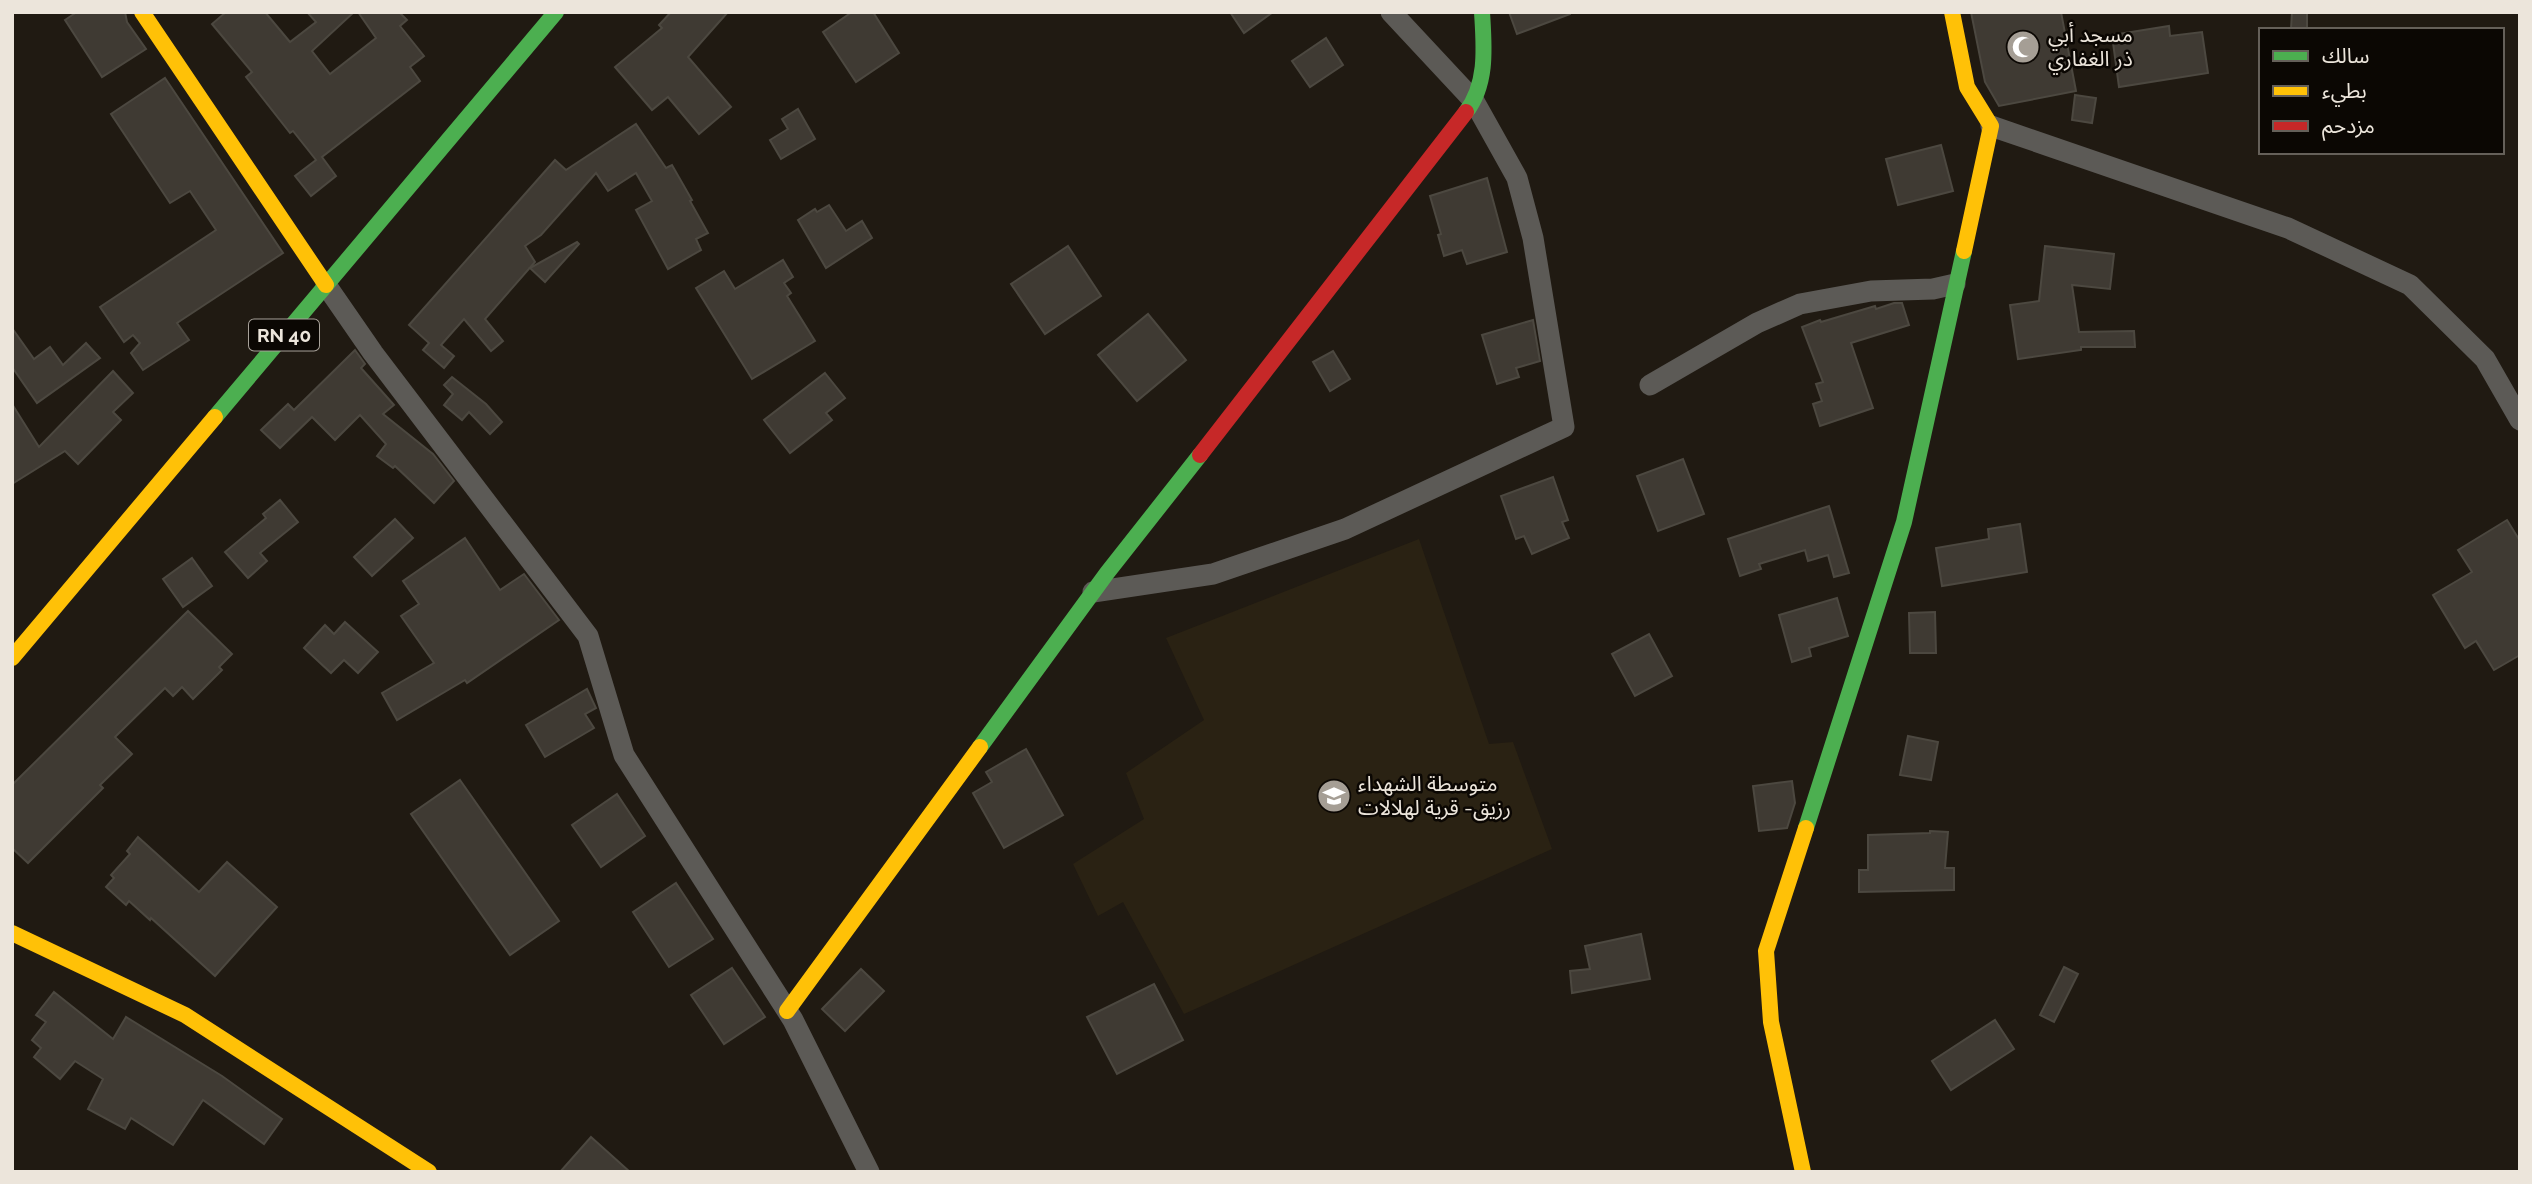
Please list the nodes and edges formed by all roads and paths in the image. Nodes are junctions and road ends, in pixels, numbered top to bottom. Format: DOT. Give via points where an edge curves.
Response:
graph roads {
  1 [pos="142,12"];
  2 [pos="556,12"];
  3 [pos="1391,12"];
  4 [pos="1482,12"];
  5 [pos="1952,12"];
  6 [pos="1474,101"];
  7 [pos="1991,126"];
  8 [pos="1955,284"];
  9 [pos="326,285"];
  10 [pos="1650,385"];
  11 [pos="2520,420"];
  12 [pos="1093,592"];
  13 [pos="12,658"];
  14 [pos="12,933"];
  15 [pos="787,1011"];
  16 [pos="429,1172"];
  17 [pos="869,1172"];
  18 [pos="1803,1172"];
  1 -- 9 [label="street"];
  2 -- 9 [label="street, RN 40"];
  3 -- 6 [label="street"];
  4 -- 6 [label="street" via="1485,60"];
  5 -- 7 [label="street" via="1967,87"];
  6 -- 12 [label="street"];
  6 -- 12 [label="street" via="1517,178 1533,239 1564,427 1345,529 1213,574"];
  7 -- 8 [label="street"];
  7 -- 11 [label="street" via="2288,228 2410,285 2485,359"];
  8 -- 10 [label="street" via="1871,291 1800,304 1757,323"];
  8 -- 18 [label="street" via="1904,522 1766,951 1771,1021"];
  9 -- 13 [label="street, RN 40"];
  9 -- 15 [label="street" via="588,636 624,755"];
  12 -- 15 [label="street"];
  14 -- 16 [label="street" via="185,1015"];
  15 -- 17 [label="street"];
}
